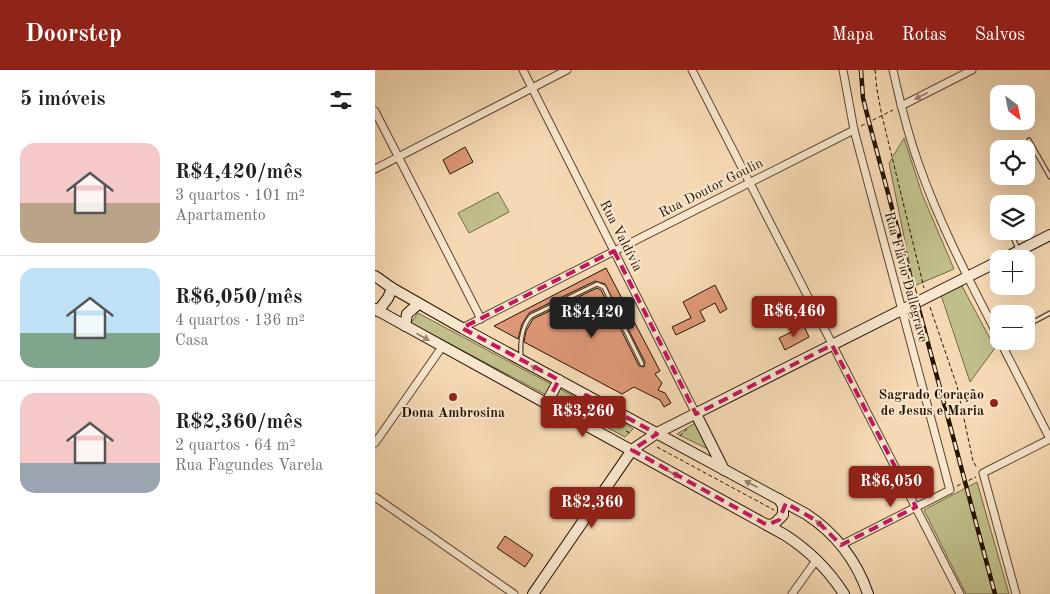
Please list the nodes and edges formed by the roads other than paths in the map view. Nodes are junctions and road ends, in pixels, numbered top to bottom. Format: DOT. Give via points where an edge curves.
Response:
graph roads {
  1 [pos="523,70"];
  2 [pos="567,70"];
  3 [pos="692,70"];
  4 [pos="843,70"];
  5 [pos="893,70"];
  6 [pos="972,70"];
  7 [pos="532,88"];
  8 [pos="901,106"];
  9 [pos="375,111"];
  10 [pos="854,130"];
  11 [pos="1035,151"];
  12 [pos="398,157"];
  13 [pos="375,169"];
  14 [pos="1050,177"];
  15 [pos="750,182"];
  16 [pos="1050,235"];
  17 [pos="1021,250"];
  18 [pos="614,251"];
  19 [pos="990,265"];
  20 [pos="375,276"];
  21 [pos="967,276"];
  22 [pos="392,288"];
  23 [pos="418,304"];
  24 [pos="376,310"];
  25 [pos="901,310"];
  26 [pos="1050,313"];
  27 [pos="481,319"];
  28 [pos="1035,321"];
  29 [pos="990,322"];
  30 [pos="405,326"];
  31 [pos="462,328"];
  32 [pos="833,345"];
  33 [pos="442,347"];
  34 [pos="1004,350"];
  35 [pos="521,360"];
  36 [pos="641,364"];
  37 [pos="559,380"];
  38 [pos="586,395"];
  39 [pos="546,404"];
  40 [pos="696,414"];
  41 [pos="573,419"];
  42 [pos="657,433"];
  43 [pos="1050,439"];
  44 [pos="375,443"];
  45 [pos="632,450"];
  46 [pos="724,470"];
  47 [pos="375,497"];
  48 [pos="779,498"];
  49 [pos="916,507"];
  50 [pos="767,525"];
  51 [pos="841,545"];
  52 [pos="817,559"];
  53 [pos="514,594"];
  54 [pos="533,594"];
  55 [pos="792,594"];
  56 [pos="844,594"];
  57 [pos="868,594"];
  58 [pos="960,594"];
  59 [pos="1017,594"];
  1 -- 7 [label="street, Rua Valdívia"];
  2 -- 7 [label="street"];
  3 -- 15 [label="street"];
  4 -- 10 [label="street, Rua Flávio Dallegrave"];
  5 -- 8 [label="street"];
  6 -- 8 [label="street, one-way"];
  7 -- 12 [label="street"];
  7 -- 18 [label="street, Rua Valdívia"];
  8 -- 21 [label="street" via="928,189"];
  9 -- 12 [label="street"];
  10 -- 15 [label="street, Rua Doutor Goulin"];
  10 -- 25 [label="street, Rua Flávio Dallegrave"];
  11 -- 14 [label="lane"];
  12 -- 13 [label="street"];
  12 -- 27 [label="street"];
  15 -- 18 [label="street, Rua Doutor Goulin"];
  15 -- 32 [label="street"];
  16 -- 17 [label="main road"];
  18 -- 27 [label="street, Rua Doutor Goulin"];
  18 -- 40 [label="street, Rua Valdívia"];
  19 -- 21 [label="main road"];
  20 -- 22 [label="main road"];
  21 -- 25 [label="main road"];
  21 -- 29 [label="street"];
  22 -- 23 [label="main road"];
  22 -- 24 [label="main road" via="388,298"];
  23 -- 30 [label="main road" via="407,314"];
  23 -- 31 [label="main road"];
  24 -- 30 [label="main road"];
  25 -- 32 [label="main road"];
  25 -- 49 [label="street, Rua Flávio Dallegrave" via="950,490"];
  26 -- 28 [label="lane"];
  27 -- 31 [label="street, Rua Doutor Goulin"];
  30 -- 33 [label="main road, one-way"];
  31 -- 35 [label="main road"];
  32 -- 40 [label="main road"];
  32 -- 49 [label="street"];
  33 -- 39 [label="main road"];
  33 -- 44 [label="street"];
  34 -- 43 [label="street"];
  35 -- 36 [label="lane" via="526,321 597,284 603,288"];
  37 -- 35 [label="main road, one-way"];
  37 -- 38 [label="main road"];
  37 -- 39 [label="main road"];
  38 -- 41 [label="main road"];
  38 -- 42 [label="main road"];
  39 -- 41 [label="main road"];
  40 -- 42 [label="main road"];
  40 -- 46 [label="main road"];
  41 -- 45 [label="main road"];
  42 -- 45 [label="main road"];
  42 -- 46 [label="main road"];
  43 -- 59 [label="street" via="983,473"];
  45 -- 50 [label="main road, one-way"];
  45 -- 54 [label="main road"];
  48 -- 46 [label="main road, one-way"];
  47 -- 53 [label="street"];
  48 -- 50 [label="main road" via="783,515 774,524"];
  51 -- 48 [label="main road, one-way" via="817,522"];
  49 -- 51 [label="street"];
  49 -- 58 [label="street"];
  50 -- 52 [label="main road"];
  51 -- 57 [label="main road"];
  52 -- 55 [label="street"];
  52 -- 56 [label="main road"];
}
